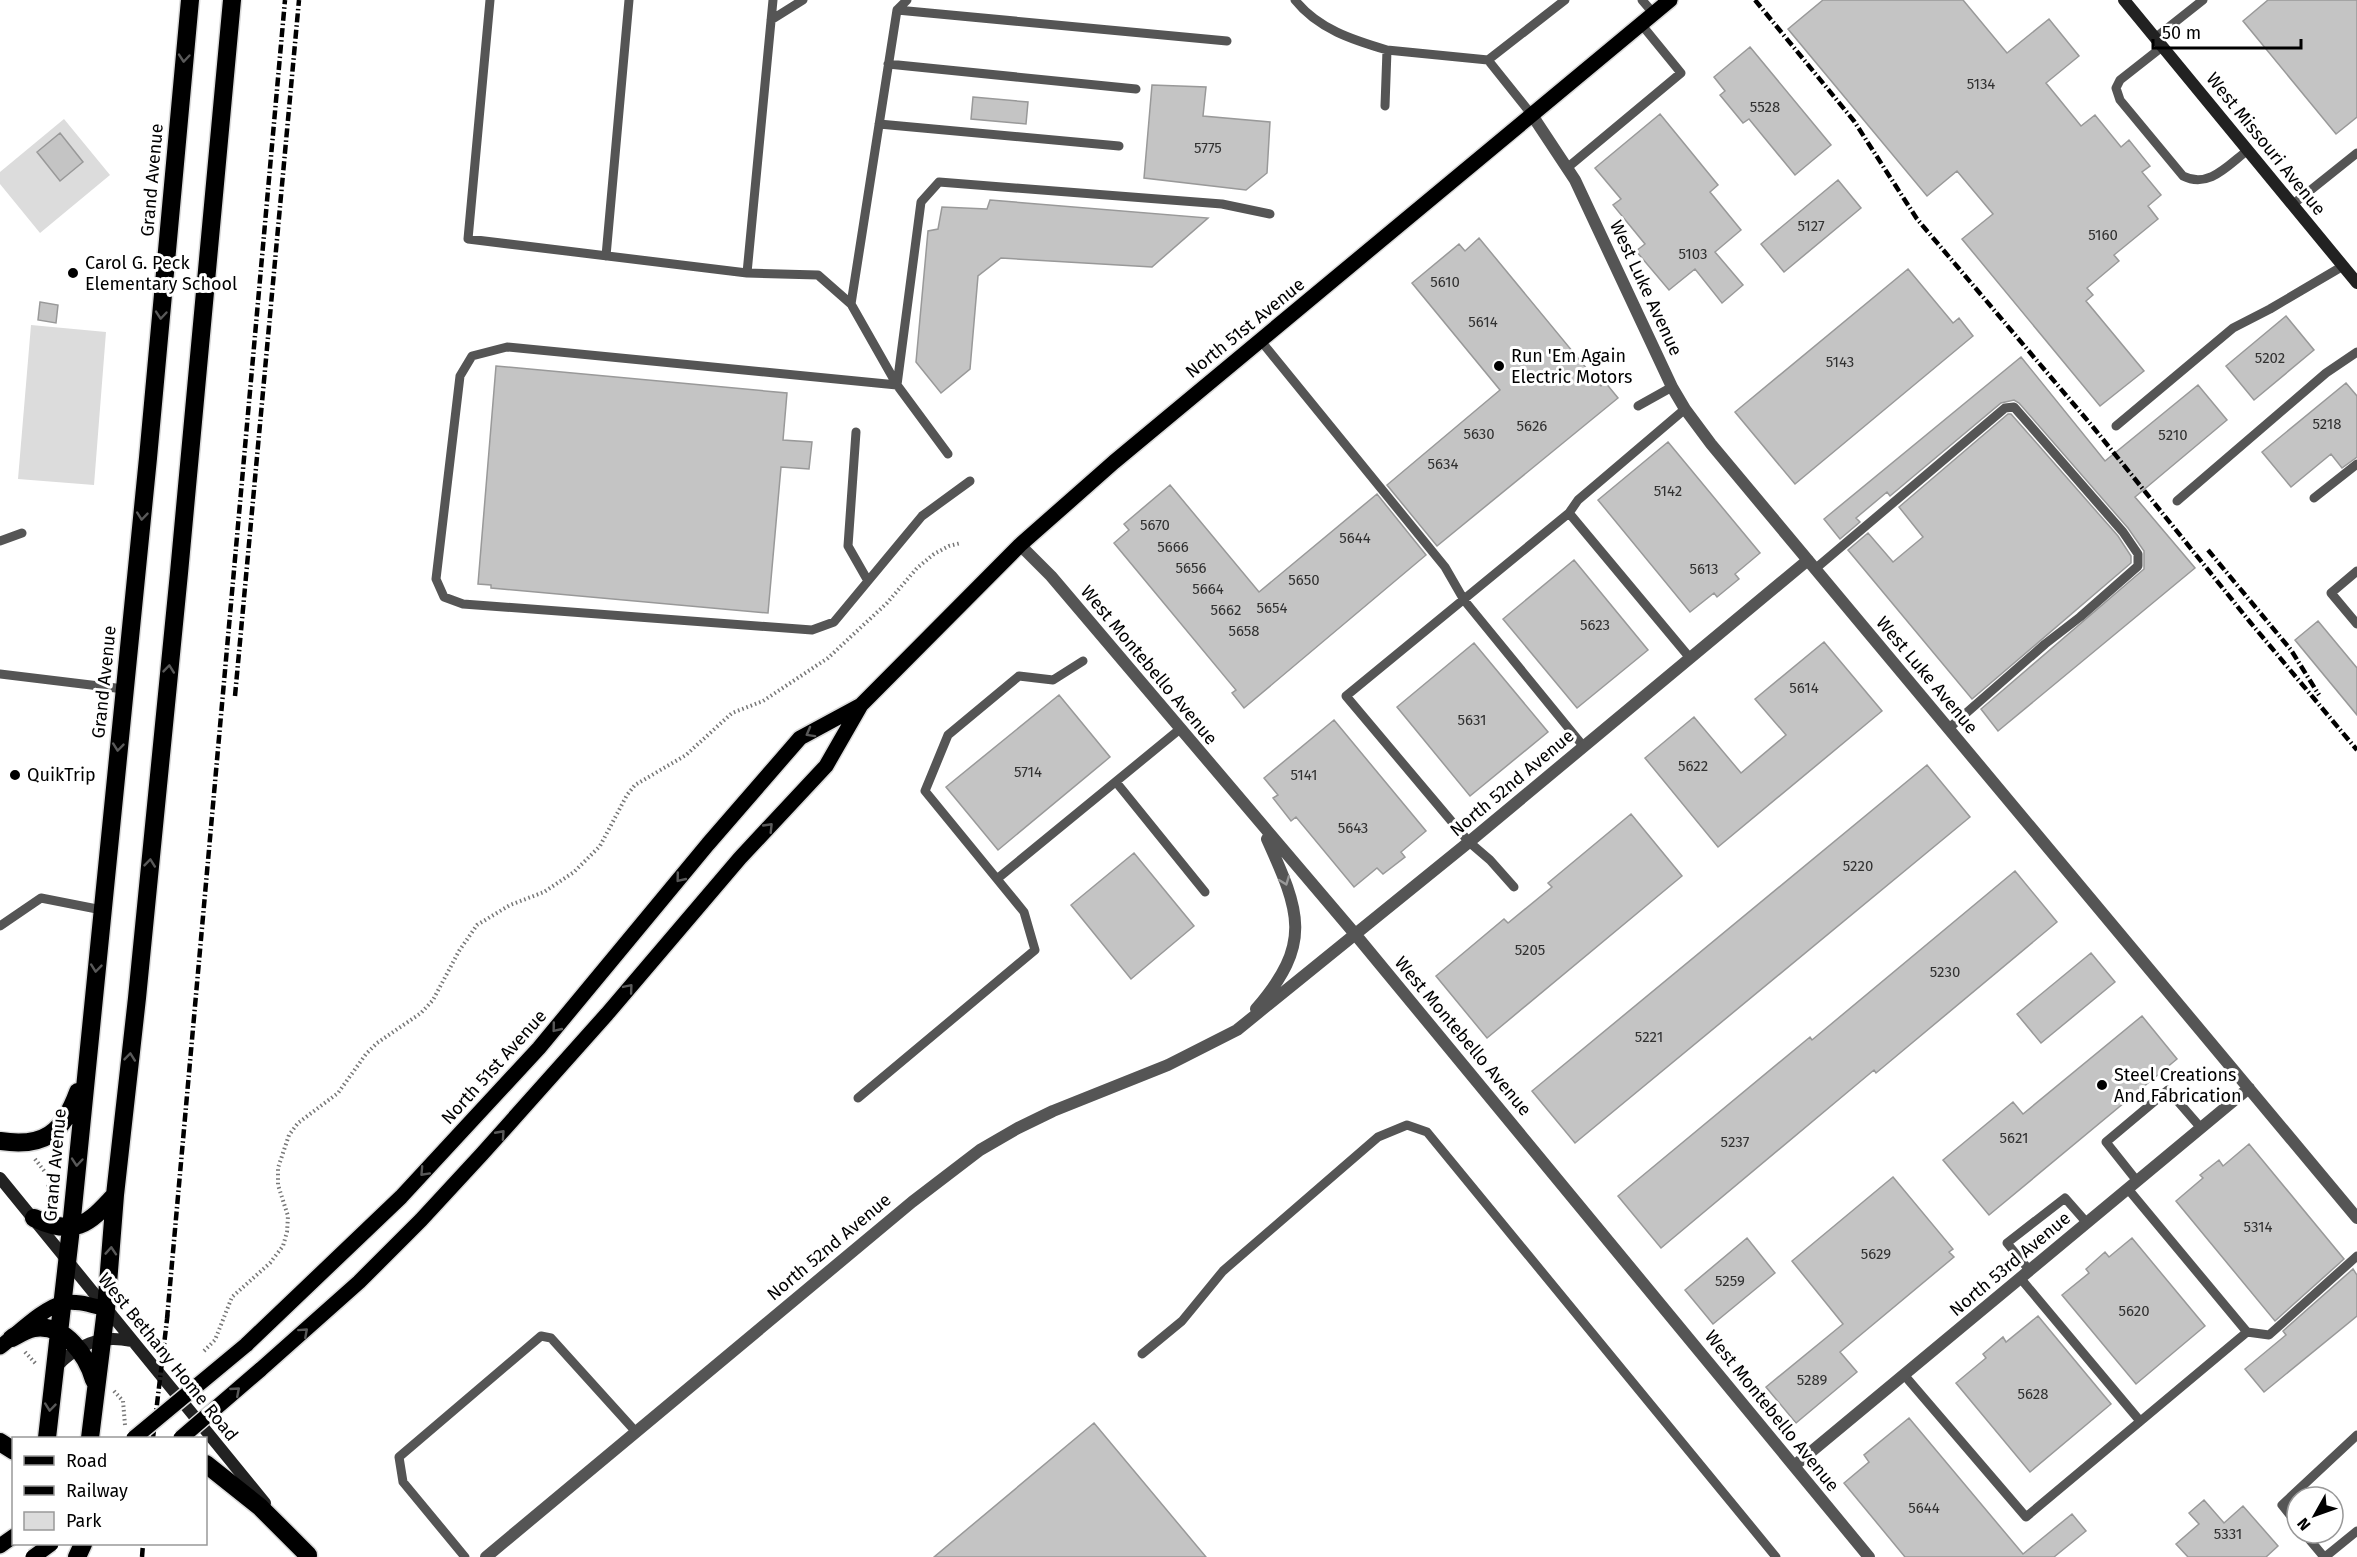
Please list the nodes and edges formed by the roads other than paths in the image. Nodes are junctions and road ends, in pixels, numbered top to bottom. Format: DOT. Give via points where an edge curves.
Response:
graph roads {
  1 [pos="190,0"];
  2 [pos="232,0"];
  3 [pos="490,0"];
  4 [pos="629,0"];
  5 [pos="773,0"];
  6 [pos="803,0"];
  7 [pos="907,0"];
  8 [pos="1295,0"];
  9 [pos="1565,0"];
  10 [pos="1642,0"];
  11 [pos="1670,0"];
  12 [pos="2124,0"];
  13 [pos="2203,0"];
  14 [pos="897,10"];
  15 [pos="1654,14"];
  16 [pos="771,20"];
  17 [pos="1641,24"];
  18 [pos="1227,41"];
  19 [pos="2159,43"];
  20 [pos="1388,50"];
  21 [pos="1488,60"];
  22 [pos="888,64"];
  23 [pos="1136,89"];
  24 [pos="1385,106"];
  25 [pos="1532,115"];
  26 [pos="879,124"];
  27 [pos="1119,146"];
  28 [pos="2248,150"];
  29 [pos="2357,153"];
  30 [pos="1567,168"];
  31 [pos="2292,205"];
  32 [pos="1270,214"];
  33 [pos="606,256"];
  34 [pos="2343,266"];
  35 [pos="747,273"];
  36 [pos="2357,283"];
  37 [pos="851,304"];
  38 [pos="1261,341"];
  39 [pos="2357,352"];
  40 [pos="897,385"];
  41 [pos="1672,387"];
  42 [pos="1638,406"];
  43 [pos="1685,409"];
  44 [pos="2116,426"];
  45 [pos="856,432"];
  46 [pos="948,454"];
  47 [pos="2357,464"];
  48 [pos="969,481"];
  49 [pos="2314,498"];
  50 [pos="2177,501"];
  51 [pos="1569,513"];
  52 [pos="22,533"];
  53 [pos="0,542"];
  54 [pos="1020,545"];
  55 [pos="1811,565"];
  56 [pos="2357,571"];
  57 [pos="868,581"];
  58 [pos="1464,600"];
  59 [pos="2357,624"];
  60 [pos="1690,658"];
  61 [pos="1083,661"];
  62 [pos="0,674"];
  63 [pos="124,689"];
  64 [pos="861,705"];
  65 [pos="1180,729"];
  66 [pos="1948,729"];
  67 [pos="1584,747"];
  68 [pos="1116,782"];
  69 [pos="1262,827"];
  70 [pos="1469,842"];
  71 [pos="997,879"];
  72 [pos="1514,887"];
  73 [pos="1205,892"];
  74 [pos="102,910"];
  75 [pos="0,926"];
  76 [pos="1355,934"];
  77 [pos="1237,1030"];
  78 [pos="85,1074"];
  79 [pos="2249,1088"];
  80 [pos="858,1098"];
  81 [pos="2201,1128"];
  82 [pos="0,1141"];
  83 [pos="0,1178"];
  84 [pos="2132,1185"];
  85 [pos="115,1195"];
  86 [pos="34,1218"];
  87 [pos="2357,1218"];
  88 [pos="2087,1223"];
  89 [pos="71,1228"];
  90 [pos="2357,1256"];
  91 [pos="66,1260"];
  92 [pos="2026,1275"];
  93 [pos="62,1303"];
  94 [pos="106,1309"];
  95 [pos="2247,1332"];
  96 [pos="58,1334"];
  97 [pos="102,1339"];
  98 [pos="131,1341"];
  99 [pos="11,1344"];
  100 [pos="78,1348"];
  101 [pos="1142,1354"];
  102 [pos="46,1368"];
  103 [pos="1905,1376"];
  104 [pos="104,1388"];
  105 [pos="2140,1421"];
  106 [pos="636,1432"];
  107 [pos="130,1434"];
  108 [pos="2357,1435"];
  109 [pos="47,1437"];
  110 [pos="90,1437"];
  111 [pos="182,1437"];
  112 [pos="207,1465"];
  113 [pos="1794,1466"];
  114 [pos="2303,1485"];
  115 [pos="2357,1531"];
  116 [pos="50,1545"];
  117 [pos="2314,1545"];
  118 [pos="311,1556"];
  119 [pos="34,1557"];
  120 [pos="465,1557"];
  121 [pos="486,1557"];
  122 [pos="1776,1557"];
  123 [pos="1869,1557"];
  124 [pos="2324,1557"];
  1 -- 63 [label="highway, Grand Avenue, one-way"];
  85 -- 2 [label="highway, one-way" via="179,573"];
  3 -- 33 [label="lane" via="468,239"];
  4 -- 33 [label="lane"];
  5 -- 16 [label="lane"];
  6 -- 16 [label="lane"];
  7 -- 14 [label="lane"];
  8 -- 20 [label="lane" via="1344,37"];
  9 -- 21 [label="lane"];
  10 -- 15 [label="lane"];
  11 -- 15 [label="main road, North 51st Avenue"];
  12 -- 19 [label="main road, West Missouri Avenue"];
  13 -- 19 [label="lane"];
  14 -- 18 [label="lane"];
  14 -- 22 [label="lane"];
  15 -- 17 [label="main road, North 51st Avenue"];
  16 -- 35 [label="lane"];
  17 -- 25 [label="main road, North 51st Avenue"];
  17 -- 30 [label="lane" via="1681,73"];
  19 -- 28 [label="main road, West Missouri Avenue"];
  19 -- 28 [label="lane" via="2116,88 2120,100 2183,176 2194,182 2205,181"];
  20 -- 21 [label="lane"];
  20 -- 24 [label="lane"];
  21 -- 25 [label="lane"];
  22 -- 23 [label="lane"];
  22 -- 26 [label="lane"];
  25 -- 30 [label="street, West Luke Avenue"];
  25 -- 38 [label="main road, North 51st Avenue"];
  26 -- 27 [label="lane"];
  26 -- 37 [label="lane"];
  28 -- 31 [label="main road, West Missouri Avenue"];
  29 -- 31 [label="lane"];
  30 -- 41 [label="street, West Luke Avenue"];
  31 -- 34 [label="main road, West Missouri Avenue"];
  32 -- 40 [label="lane" via="1222,204 939,182 921,202"];
  33 -- 35 [label="lane"];
  34 -- 36 [label="main road, West Missouri Avenue"];
  34 -- 44 [label="lane" via="2233,328"];
  35 -- 37 [label="lane" via="818,275"];
  37 -- 40 [label="lane"];
  38 -- 54 [label="main road, North 51st Avenue"];
  38 -- 58 [label="lane" via="1444,567"];
  39 -- 50 [label="lane" via="2326,373"];
  40 -- 46 [label="lane"];
  40 -- 57 [label="lane" via="507,347 472,356 460,376 436,579 444,597 463,604 812,630 834,622"];
  41 -- 42 [label="lane"];
  41 -- 43 [label="street, West Luke Avenue"];
  43 -- 51 [label="lane" via="1578,500"];
  43 -- 55 [label="street, West Luke Avenue"];
  45 -- 57 [label="lane" via="848,546"];
  47 -- 49 [label="lane"];
  48 -- 57 [label="lane" via="922,516"];
  51 -- 58 [label="lane"];
  51 -- 60 [label="lane"];
  52 -- 53 [label="lane"];
  54 -- 64 [label="main road, North 51st Avenue"];
  54 -- 65 [label="street, West Montebello Avenue" via="1051,576"];
  55 -- 60 [label="street, North 52nd Avenue"];
  55 -- 66 [label="street, West Luke Avenue"];
  55 -- 66 [label="lane" via="2005,408 2014,406 2123,532 2138,554 2138,566"];
  56 -- 59 [label="lane" via="2331,593"];
  58 -- 67 [label="lane"];
  58 -- 70 [label="lane" via="1346,696"];
  60 -- 67 [label="street, North 52nd Avenue"];
  61 -- 71 [label="lane" via="1053,680 1019,676 948,735 925,791"];
  62 -- 63 [label="lane"];
  63 -- 74 [label="highway, Grand Avenue, one-way"];
  64 -- 107 [label="main road, North 51st Avenue, one-way, bridge" via="800,738 539,1048 401,1197 246,1345"];
  111 -- 64 [label="main road, North 51st Avenue, one-way, bridge" via="341,1299 406,1236 542,1089 740,858 826,766"];
  65 -- 68 [label="lane"];
  65 -- 69 [label="street, West Montebello Avenue"];
  66 -- 79 [label="street, West Luke Avenue"];
  67 -- 70 [label="street, North 52nd Avenue"];
  68 -- 71 [label="lane"];
  68 -- 73 [label="lane"];
  69 -- 76 [label="street, West Montebello Avenue"];
  69 -- 77 [label="street, North 52nd Avenue, one-way" via="1286,880 1297,923 1290,954 1275,986"];
  70 -- 72 [label="lane"];
  70 -- 76 [label="street, North 52nd Avenue"];
  71 -- 80 [label="lane" via="1023,912 1035,950"];
  74 -- 75 [label="lane" via="41,898"];
  74 -- 78 [label="highway, Grand Avenue, one-way"];
  76 -- 77 [label="street, North 52nd Avenue"];
  76 -- 113 [label="street, West Montebello Avenue"];
  77 -- 106 [label="street, North 52nd Avenue" via="1168,1065 1053,1111 981,1150 912,1202"];
  78 -- 82 [label="highway" via="72,1108 58,1128 28,1144"];
  78 -- 89 [label="highway, Grand Avenue, one-way"];
  79 -- 81 [label="street, North 53rd Avenue"];
  79 -- 87 [label="street, West Luke Avenue"];
  81 -- 84 [label="street, North 53rd Avenue"];
  81 -- 84 [label="lane" via="2168,1090 2106,1142"];
  83 -- 86 [label="main road, West Bethany Home Road"];
  84 -- 88 [label="street, North 53rd Avenue"];
  84 -- 95 [label="lane"];
  85 -- 89 [label="highway" via="92,1219"];
  94 -- 85 [label="highway, one-way"];
  86 -- 89 [label="highway" via="52,1226"];
  86 -- 91 [label="main road, West Bethany Home Road"];
  88 -- 92 [label="street, North 53rd Avenue"];
  88 -- 92 [label="lane" via="2065,1198 2007,1243"];
  89 -- 91 [label="highway, Grand Avenue"];
  90 -- 95 [label="lane" via="2269,1335"];
  91 -- 93 [label="highway, Grand Avenue"];
  91 -- 94 [label="main road, West Bethany Home Road"];
  92 -- 103 [label="street, North 53rd Avenue"];
  92 -- 105 [label="lane"];
  93 -- 94 [label="main road"];
  93 -- 96 [label="highway, Grand Avenue"];
  93 -- 99 [label="main road" via="37,1318"];
  94 -- 97 [label="highway"];
  94 -- 98 [label="main road, West Bethany Home Road"];
  95 -- 105 [label="lane"];
  96 -- 99 [label="highway" via="33,1328"];
  96 -- 100 [label="highway"];
  96 -- 102 [label="highway, Grand Avenue"];
  97 -- 98 [label="main road"];
  97 -- 100 [label="main road"];
  97 -- 104 [label="highway"];
  98 -- 118 [label="main road, West Bethany Home Road"];
  100 -- 102 [label="main road"];
  100 -- 104 [label="highway"];
  101 -- 122 [label="lane" via="1182,1321 1223,1271 1378,1137 1407,1125 1427,1132"];
  102 -- 109 [label="highway, Grand Avenue, one-way"];
  103 -- 105 [label="lane" via="2026,1517"];
  103 -- 113 [label="street, North 53rd Avenue"];
  104 -- 110 [label="highway"];
  106 -- 120 [label="lane" via="551,1338 541,1336 399,1457 403,1482"];
  106 -- 121 [label="street, North 52nd Avenue"];
  108 -- 114 [label="lane"];
  112 -- 118 [label="highway" via="260,1507"];
  113 -- 123 [label="street, West Montebello Avenue"];
  115 -- 124 [label="lane"];
  116 -- 119 [label="main road, bridge"];
  117 -- 124 [label="lane"];
}
